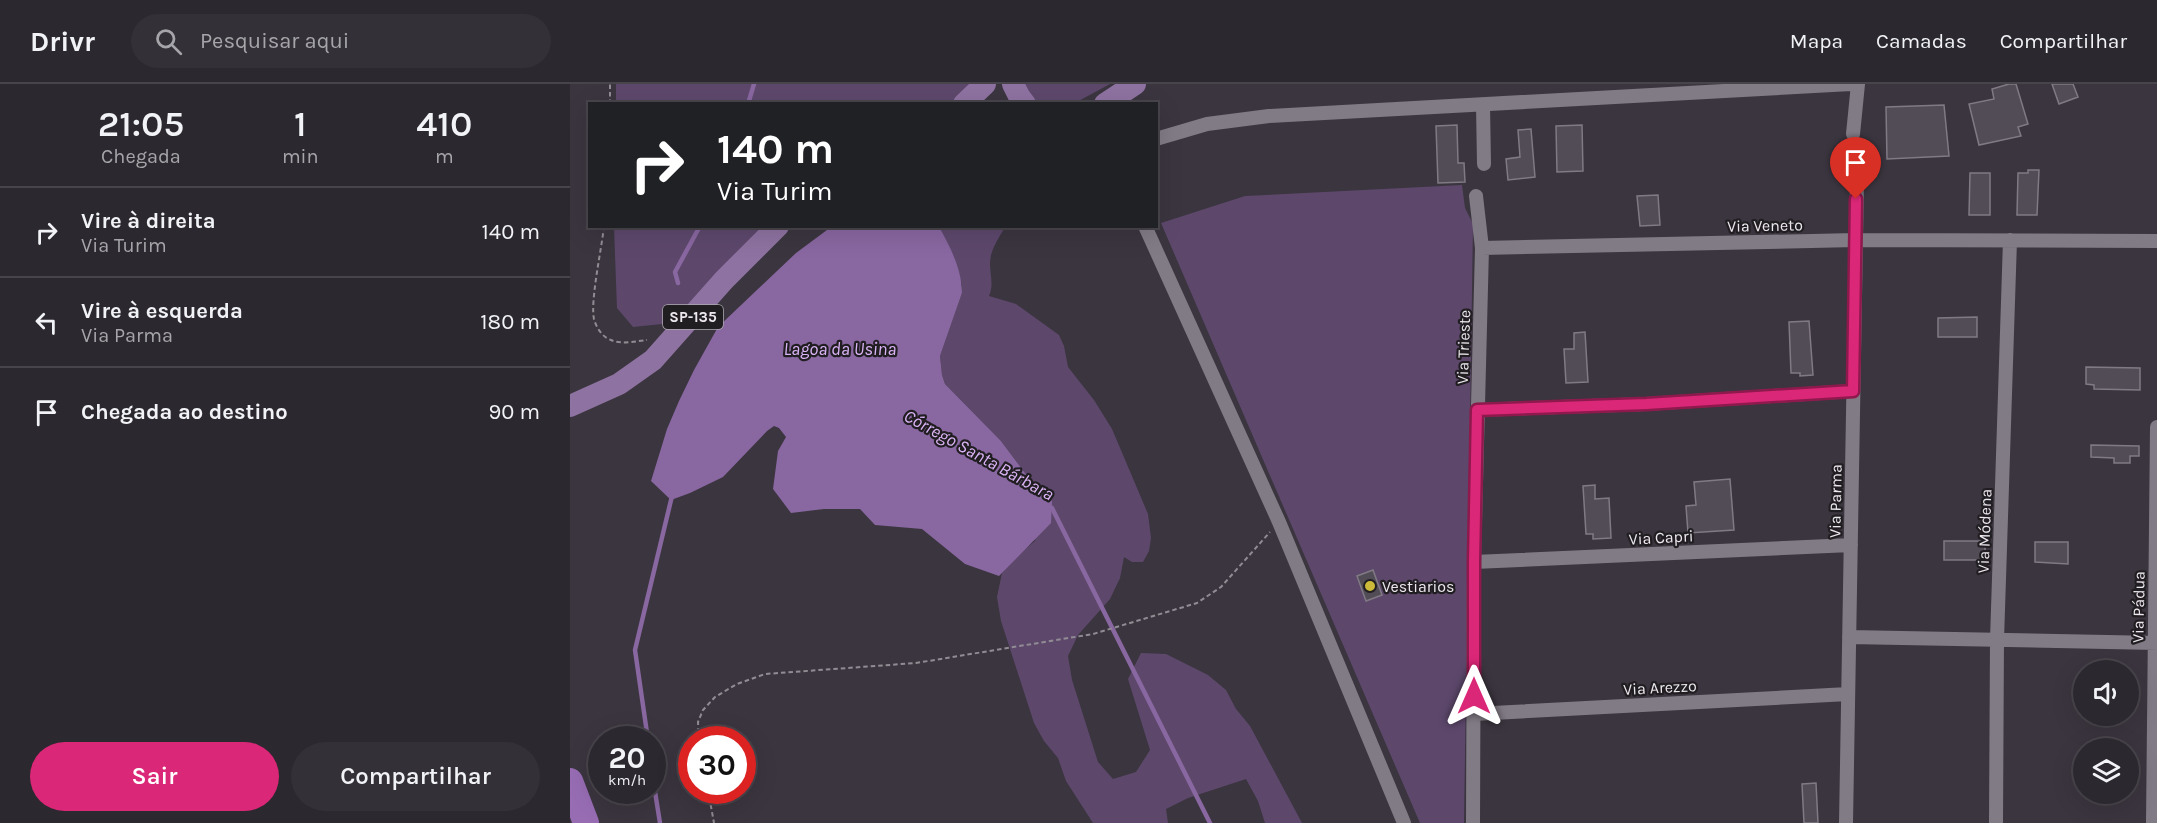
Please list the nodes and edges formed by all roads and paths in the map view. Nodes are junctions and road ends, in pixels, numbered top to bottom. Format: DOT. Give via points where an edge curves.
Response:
graph roads {
  1 [pos="610,84"];
  2 [pos="985,84"];
  3 [pos="1013,84"];
  4 [pos="1851,84"];
  5 [pos="1858,84"];
  6 [pos="1128,92"];
  7 [pos="610,102"];
  8 [pos="966,102"];
  9 [pos="1024,102"];
  10 [pos="1109,102"];
  11 [pos="1483,105"];
  12 [pos="1852,134"];
  13 [pos="1158,138"];
  14 [pos="1484,164"];
  15 [pos="1857,180"];
  16 [pos="1476,196"];
  17 [pos="604,228"];
  18 [pos="776,228"];
  19 [pos="1146,228"];
  20 [pos="1856,240"];
  21 [pos="2010,240"];
  22 [pos="2157,241"];
  23 [pos="1482,248"];
  24 [pos="682,329"];
  25 [pos="1853,391"];
  26 [pos="570,404"];
  27 [pos="1477,410"];
  28 [pos="2157,427"];
  29 [pos="1279,522"];
  30 [pos="1851,545"];
  31 [pos="1474,562"];
  32 [pos="1849,638"];
  33 [pos="1997,640"];
  34 [pos="2156,643"];
  35 [pos="1848,694"];
  36 [pos="1474,714"];
  37 [pos="698,726"];
  38 [pos="570,781"];
  39 [pos="711,804"];
  40 [pos="586,823"];
  41 [pos="714,823"];
  42 [pos="1404,823"];
  43 [pos="1473,823"];
  44 [pos="1846,823"];
  45 [pos="1996,823"];
  46 [pos="2153,823"];
  1 -- 7 [label="path"];
  2 -- 8 [label="main road"];
  3 -- 9 [label="main road"];
  4 -- 11 [label="street"];
  5 -- 12 [label="street"];
  6 -- 10 [label="main road"];
  11 -- 13 [label="street" via="1269,116 1207,124"];
  11 -- 14 [label="street"];
  15 -- 20 [label="street, Via Parma"];
  16 -- 23 [label="street, Via Trieste"];
  17 -- 24 [label="path" via="594,301 594,318 600,333 611,341 626,342"];
  18 -- 24 [label="main road, SP-135"];
  19 -- 29 [label="street"];
  20 -- 21 [label="street, Via Veneto"];
  20 -- 23 [label="street, Via Veneto"];
  20 -- 25 [label="street, Via Parma"];
  21 -- 22 [label="street, Via Veneto"];
  21 -- 33 [label="street, Via Módena"];
  23 -- 27 [label="street, Via Trieste"];
  24 -- 26 [label="main road, SP-135" via="637,373 597,395"];
  25 -- 27 [label="street"];
  25 -- 30 [label="street, Via Parma"];
  27 -- 31 [label="street, Via Trieste"];
  28 -- 34 [label="street, Via Pádua"];
  29 -- 37 [label="path" via="1221,587 1197,603 1093,634 916,663 765,674 715,697 703,710"];
  29 -- 42 [label="street"];
  30 -- 31 [label="street, Via Capri"];
  30 -- 32 [label="street, Via Parma"];
  31 -- 36 [label="street, Via Trieste"];
  32 -- 33 [label="street"];
  32 -- 35 [label="street, Via Parma"];
  33 -- 34 [label="street"];
  33 -- 45 [label="street, Via Módena"];
  34 -- 46 [label="street, Via Pádua"];
  35 -- 36 [label="street, Via Arezzo"];
  35 -- 44 [label="street, Via Parma"];
  36 -- 43 [label="street, Via Trieste"];
  38 -- 40 [label="highway"];
  39 -- 41 [label="path"];
}
